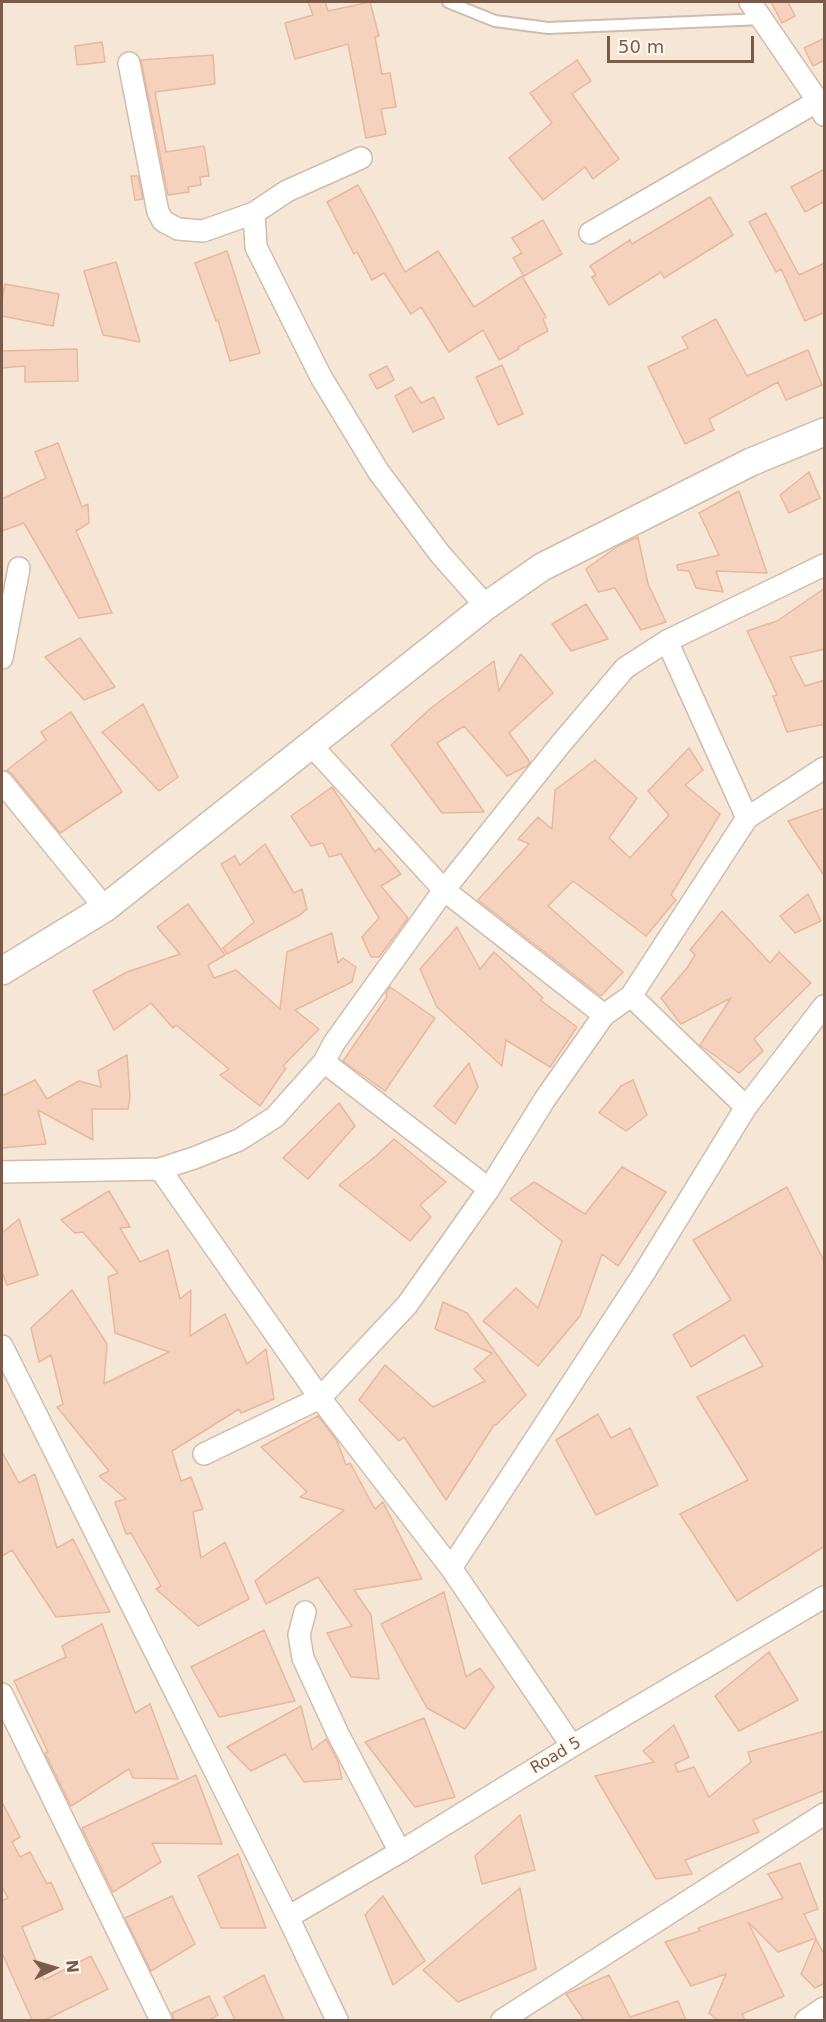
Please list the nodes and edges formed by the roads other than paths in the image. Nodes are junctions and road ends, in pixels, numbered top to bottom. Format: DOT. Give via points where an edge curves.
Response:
graph roads {
  1 [pos="448,2"];
  2 [pos="750,2"];
  3 [pos="764,20"];
  4 [pos="129,63"];
  5 [pos="821,108"];
  6 [pos="361,158"];
  7 [pos="254,213"];
  8 [pos="590,233"];
  9 [pos="825,432"];
  10 [pos="825,565"];
  11 [pos="19,568"];
  12 [pos="486,606"];
  13 [pos="667,641"];
  14 [pos="2,658"];
  15 [pos="312,746"];
  16 [pos="825,768"];
  17 [pos="2,782"];
  18 [pos="747,818"];
  19 [pos="444,890"];
  20 [pos="105,908"];
  21 [pos="2,971"];
  22 [pos="631,996"];
  23 [pos="825,1006"];
  24 [pos="604,1015"];
  25 [pos="324,1062"];
  26 [pos="746,1107"];
  27 [pos="160,1168"];
  28 [pos="2,1172"];
  29 [pos="489,1189"];
  30 [pos="2,1346"];
  31 [pos="320,1398"];
  32 [pos="204,1454"];
  33 [pos="451,1568"];
  34 [pos="825,1597"];
  35 [pos="304,1612"];
  36 [pos="2,1694"];
  37 [pos="572,1746"];
  38 [pos="825,1814"];
  39 [pos="400,1852"];
  40 [pos="288,1917"];
  41 [pos="161,2020"];
  42 [pos="337,2020"];
  43 [pos="502,2020"];
  1 -- 3 [label="lane" via="495,21 548,28"];
  2 -- 3 [label="street"];
  3 -- 5 [label="street"];
  4 -- 7 [label="street" via="163,221 178,229 203,231"];
  5 -- 8 [label="street"];
  6 -- 7 [label="street" via="287,191"];
  7 -- 12 [label="street" via="255,247 321,377 378,471 440,554"];
  9 -- 12 [label="street" via="751,462 542,567"];
  10 -- 13 [label="street"];
  11 -- 14 [label="street"];
  12 -- 15 [label="street"];
  13 -- 18 [label="street"];
  13 -- 19 [label="street" via="625,668"];
  15 -- 19 [label="street"];
  15 -- 20 [label="street"];
  16 -- 18 [label="street"];
  17 -- 20 [label="street"];
  18 -- 22 [label="street"];
  19 -- 24 [label="street"];
  19 -- 25 [label="street"];
  20 -- 21 [label="street"];
  22 -- 24 [label="street"];
  22 -- 26 [label="street"];
  23 -- 26 [label="street"];
  24 -- 29 [label="street"];
  25 -- 27 [label="street" via="275,1117 239,1140"];
  25 -- 29 [label="street"];
  26 -- 33 [label="street" via="644,1273"];
  27 -- 28 [label="street"];
  27 -- 31 [label="street"];
  29 -- 31 [label="street" via="407,1305"];
  30 -- 40 [label="street"];
  31 -- 32 [label="street"];
  31 -- 33 [label="street"];
  33 -- 37 [label="street"];
  34 -- 37 [label="street, Road 5"];
  35 -- 39 [label="street" via="299,1635 303,1658"];
  36 -- 41 [label="street"];
  37 -- 39 [label="street, Road 5"];
  38 -- 43 [label="street"];
  39 -- 40 [label="street, Road 5"];
  40 -- 42 [label="street"];
}
